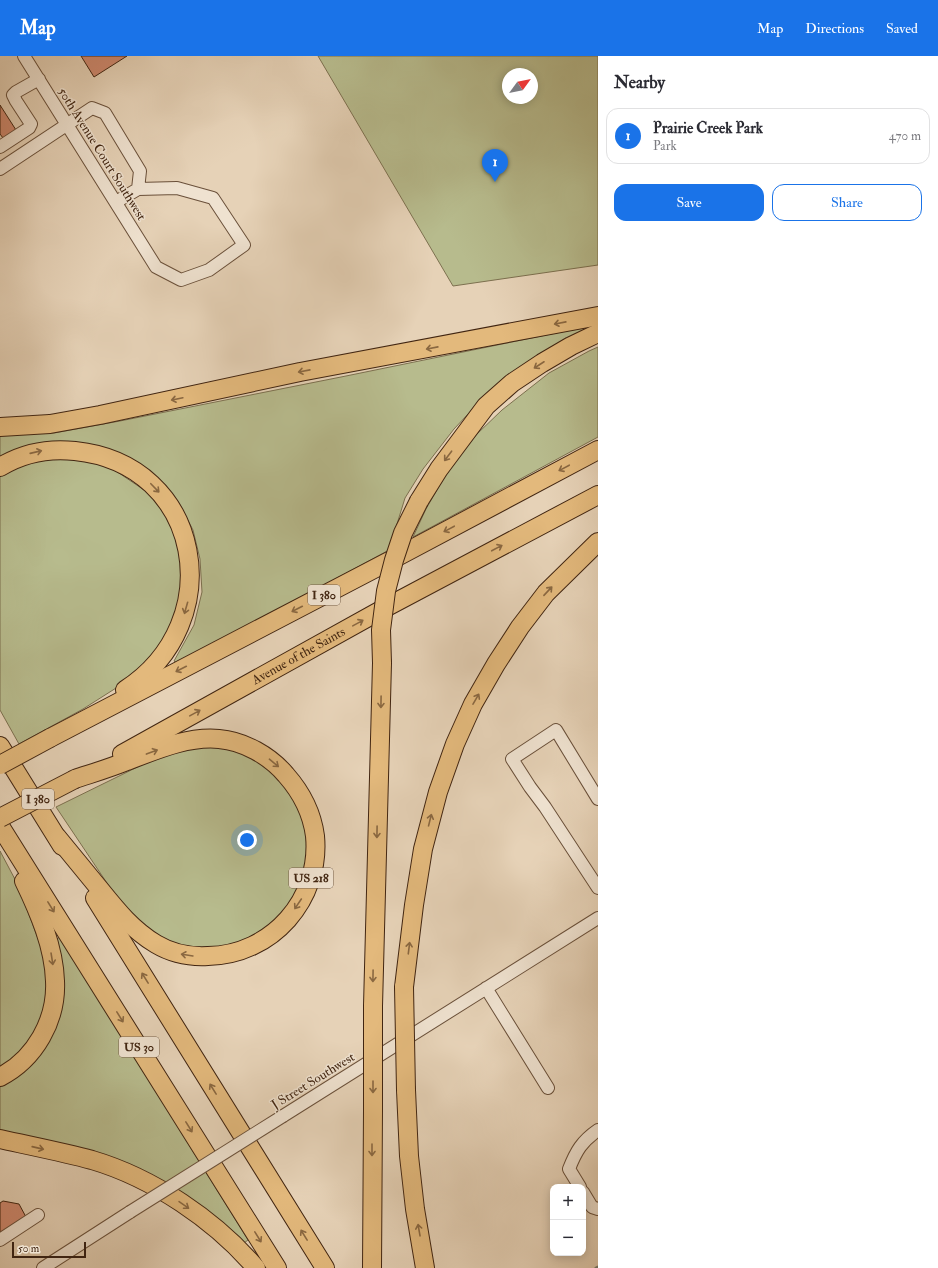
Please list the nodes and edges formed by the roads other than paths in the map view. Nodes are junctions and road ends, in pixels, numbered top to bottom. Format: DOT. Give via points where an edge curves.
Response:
graph roads {
  1 [pos="24,56"];
  2 [pos="39,79"];
  3 [pos="68,125"];
  4 [pos="0,147"];
  5 [pos="0,169"];
  6 [pos="138,189"];
  7 [pos="116,202"];
  8 [pos="598,316"];
  9 [pos="598,333"];
  10 [pos="0,427"];
  11 [pos="598,450"];
  12 [pos="0,467"];
  13 [pos="598,495"];
  14 [pos="598,542"];
  15 [pos="50,738"];
  16 [pos="0,746"];
  17 [pos="0,765"];
  18 [pos="75,779"];
  19 [pos="598,799"];
  20 [pos="0,818"];
  21 [pos="0,826"];
  22 [pos="0,832"];
  23 [pos="56,836"];
  24 [pos="598,888"];
  25 [pos="598,918"];
  26 [pos="486,988"];
  27 [pos="0,1077"];
  28 [pos="548,1088"];
  29 [pos="598,1130"];
  30 [pos="0,1139"];
  31 [pos="578,1184"];
  32 [pos="586,1197"];
  33 [pos="598,1209"];
  34 [pos="38,1215"];
  35 [pos="0,1240"];
  36 [pos="372,1263"];
  37 [pos="43,1268"];
  38 [pos="256,1268"];
  39 [pos="277,1268"];
  40 [pos="325,1268"];
  41 [pos="425,1268"];
  1 -- 2 [label="street, 50th Avenue Court Southwest"];
  2 -- 3 [label="street, 50th Avenue Court Southwest"];
  2 -- 4 [label="street" via="14,95 31,124 30,128"];
  3 -- 5 [label="street"];
  3 -- 6 [label="street" via="92,108 105,113 140,172"];
  3 -- 7 [label="street, 50th Avenue Court Southwest"];
  6 -- 7 [label="street"];
  6 -- 7 [label="street, 50th Avenue Court Southwest" via="178,188 213,198 244,245 209,270 181,280 156,267"];
  8 -- 10 [label="highway, one-way" via="300,372 100,416 50,424"];
  9 -- 36 [label="highway, one-way, bridge" via="542,363 512,383 486,406 439,469 419,501 403,532 386,591 381,630 373,1006"];
  11 -- 15 [label="highway, I 380, one-way"];
  12 -- 15 [label="highway, one-way" via="14,458 44,450 63,449 109,458 132,469 168,501 188,546 189,598 182,622 172,642 153,667 129,687"];
  18 -- 13 [label="highway, Avenue of the Saints / I 380, one-way" via="383,609"];
  41 -- 14 [label="highway, one-way, bridge" via="408,1156 404,987 423,849 438,792 473,704 520,627 546,593"];
  15 -- 17 [label="highway, I 380, bridge"];
  16 -- 23 [label="highway, US 30"];
  18 -- 20 [label="highway, Avenue of the Saints / I 380, bridge"];
  18 -- 23 [label="highway, US 218, one-way" via="169,746 202,738 236,742 255,750 283,770 296,786 311,817 315,853 308,887 301,901 279,928 250,947 220,956 202,957 170,951 139,933 124,918"];
  19 -- 24 [label="street" via="556,730 512,759"];
  21 -- 39 [label="highway, US 30, one-way"];
  22 -- 27 [label="highway, one-way" via="43,925 55,982 48,1024 36,1046 23,1062"];
  40 -- 23 [label="highway, US 30, one-way"];
  25 -- 26 [label="street, J Street Southwest"];
  26 -- 28 [label="street"];
  26 -- 37 [label="street, J Street Southwest, bridge"];
  29 -- 31 [label="street" via="587,1138 575,1154 569,1169"];
  30 -- 38 [label="highway, one-way" via="92,1160 156,1187 217,1230 241,1250"];
  32 -- 33 [label="street" via="592,1207"];
  34 -- 35 [label="street"];
}
